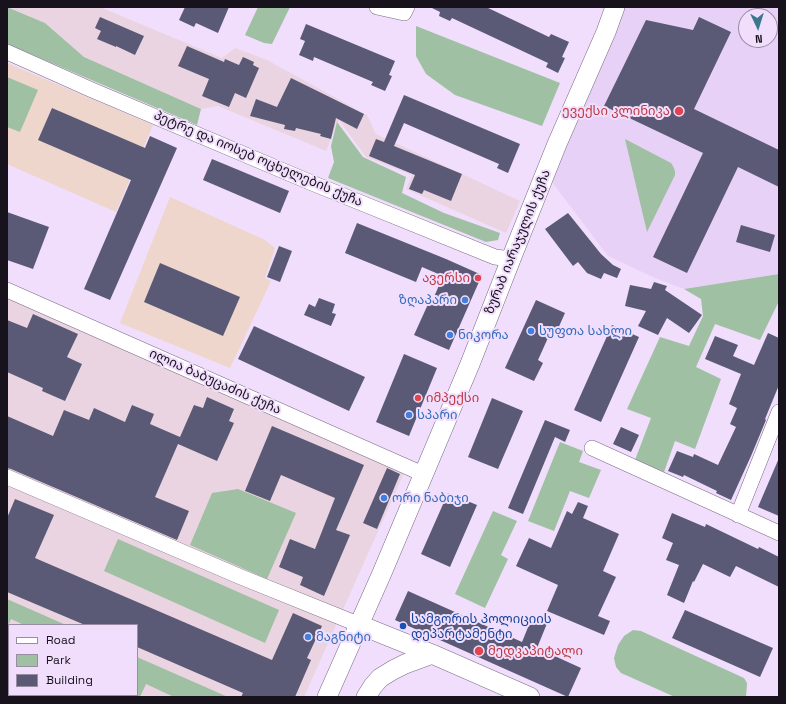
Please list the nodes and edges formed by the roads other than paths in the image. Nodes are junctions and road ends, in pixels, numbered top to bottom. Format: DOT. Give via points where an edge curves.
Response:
graph roads {
  1 [pos="377,7"];
  2 [pos="407,7"];
  3 [pos="615,7"];
  4 [pos="7,52"];
  5 [pos="511,259"];
  6 [pos="7,290"];
  7 [pos="779,412"];
  8 [pos="592,448"];
  9 [pos="423,474"];
  10 [pos="7,477"];
  11 [pos="738,515"];
  12 [pos="779,533"];
  13 [pos="360,625"];
  14 [pos="432,654"];
  15 [pos="327,697"];
  16 [pos="366,697"];
  17 [pos="530,697"];
  1 -- 2 [label="street" via="404,13"];
  3 -- 5 [label="main road, ზურაბ იარაჯულის ქუჩა"];
  4 -- 5 [label="street, პეტრე და იოსებ ოცხელების ქუჩა" via="312,183 495,256"];
  5 -- 9 [label="main road, ზურაბ იარაჯულის ქუჩა"];
  6 -- 9 [label="street, ილია ბაბუცაძის ქუჩა"];
  7 -- 11 [label="street"];
  8 -- 11 [label="street"];
  9 -- 13 [label="main road, ზურაბ იარაჯულის ქუჩა"];
  10 -- 13 [label="street"];
  11 -- 12 [label="street"];
  13 -- 14 [label="main road"];
  13 -- 15 [label="main road, ზურაბ იარაჯულის ქუჩა"];
  14 -- 16 [label="main road" via="393,670 377,682"];
  14 -- 17 [label="main road"];
}
